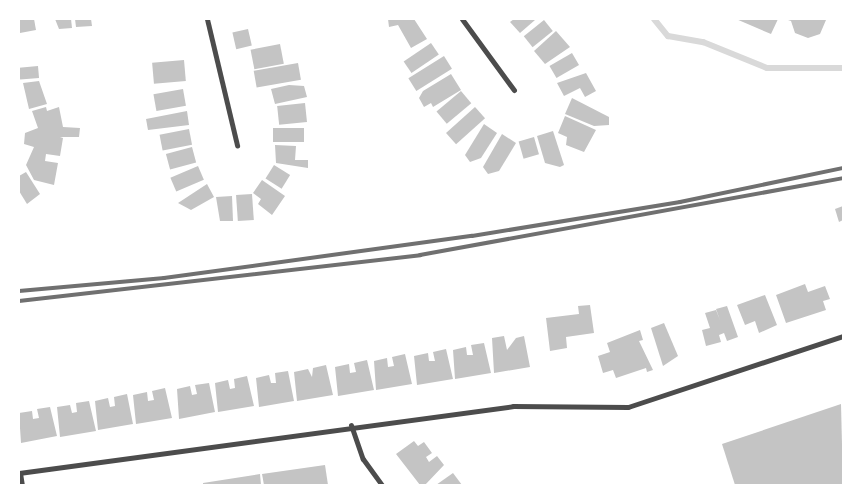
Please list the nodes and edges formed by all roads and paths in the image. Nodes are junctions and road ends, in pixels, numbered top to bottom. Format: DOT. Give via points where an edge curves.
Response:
graph roads {
  1 [pos="207,19"];
  2 [pos="462,19"];
  3 [pos="514,90"];
  4 [pos="237,145"];
  5 [pos="843,336"];
  6 [pos="351,425"];
  7 [pos="19,473"];
  8 [pos="22,485"];
  9 [pos="382,485"];
  1 -- 4 [label="street"];
  2 -- 3 [label="street"];
  5 -- 6 [label="street" via="628,407 544,406"];
  6 -- 7 [label="street"];
  6 -- 9 [label="street" via="363,459"];
  7 -- 8 [label="street"];
}
